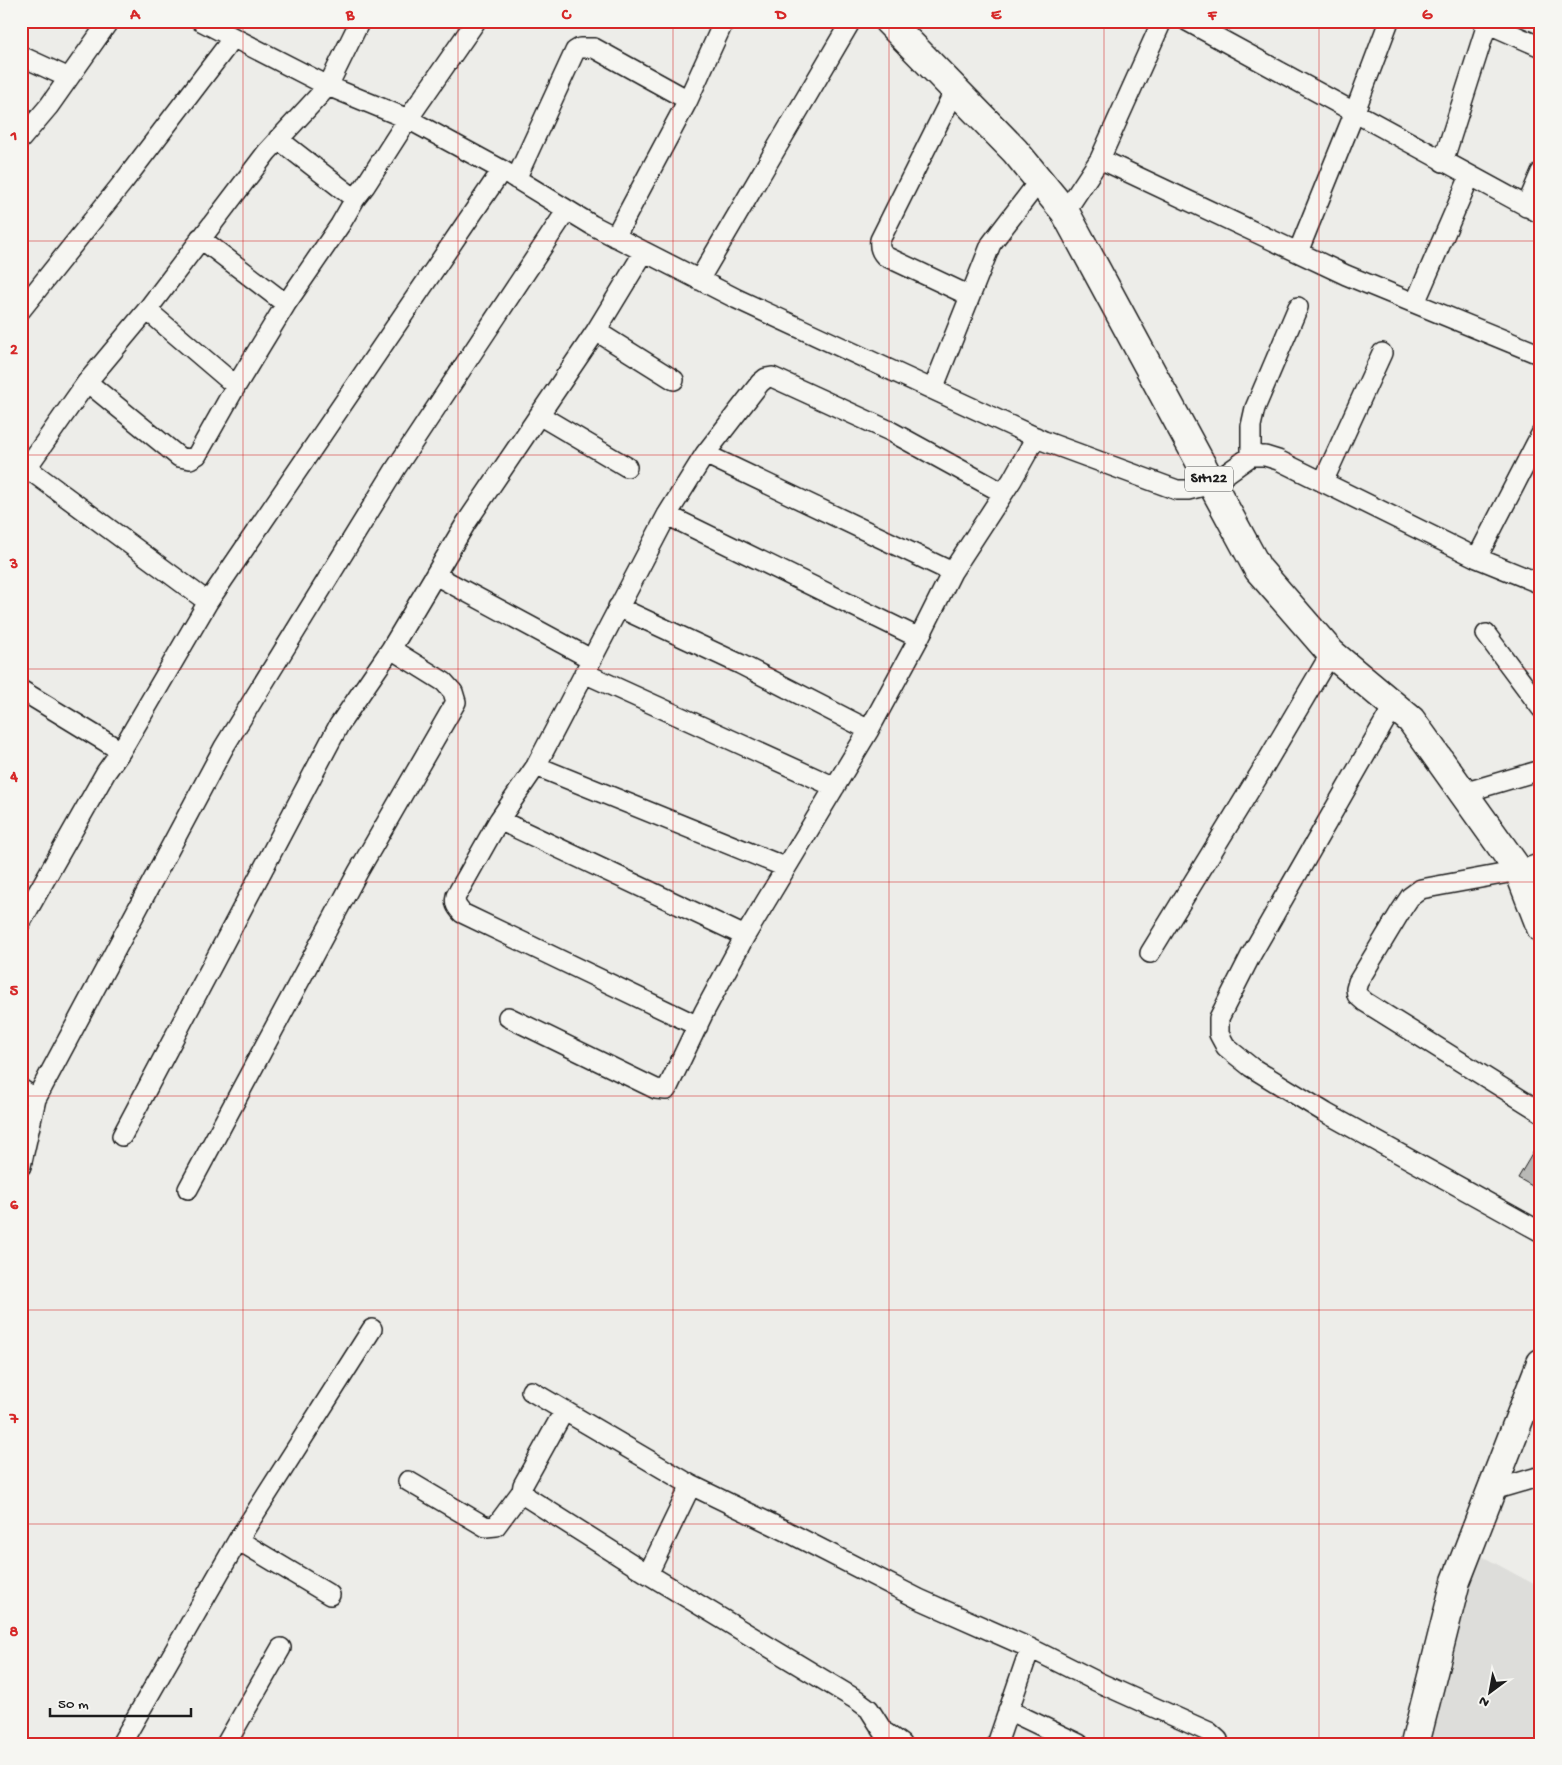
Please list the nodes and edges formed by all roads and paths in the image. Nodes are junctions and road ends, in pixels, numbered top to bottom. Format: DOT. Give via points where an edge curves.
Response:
graph roads {
  1 [pos="109,21"];
  2 [pos="201,21"];
  3 [pos="360,21"];
  4 [pos="476,21"];
  5 [pos="724,21"];
  6 [pos="851,21"];
  7 [pos="888,21"];
  8 [pos="1162,21"];
  9 [pos="1186,21"];
  10 [pos="1389,21"];
  11 [pos="1486,22"];
  12 [pos="233,38"];
  13 [pos="1541,47"];
  14 [pos="21,56"];
  15 [pos="69,78"];
  16 [pos="328,86"];
  17 [pos="955,90"];
  18 [pos="688,100"];
  19 [pos="1354,114"];
  20 [pos="408,119"];
  21 [pos="21,139"];
  22 [pos="278,139"];
  23 [pos="1100,159"];
  24 [pos="1443,162"];
  25 [pos="1541,172"];
  26 [pos="509,174"];
  27 [pos="1470,176"];
  28 [pos="1039,181"];
  29 [pos="355,200"];
  30 [pos="566,210"];
  31 [pos="1533,211"];
  32 [pos="1065,212"];
  33 [pos="615,237"];
  34 [pos="200,238"];
  35 [pos="644,252"];
  36 [pos="1298,252"];
  37 [pos="699,280"];
  38 [pos="970,296"];
  39 [pos="286,304"];
  40 [pos="1415,304"];
  41 [pos="1298,307"];
  42 [pos="21,310"];
  43 [pos="146,310"];
  44 [pos="596,331"];
  45 [pos="1382,353"];
  46 [pos="1541,355"];
  47 [pos="674,380"];
  48 [pos="87,382"];
  49 [pos="236,386"];
  50 [pos="933,389"];
  51 [pos="539,415"];
  52 [pos="1541,434"];
  53 [pos="1036,437"];
  54 [pos="705,454"];
  55 [pos="1251,456"];
  56 [pos="627,467"];
  57 [pos="24,472"];
  58 [pos="1323,482"];
  59 [pos="1212,484"];
  60 [pos="1003,492"];
  61 [pos="667,515"];
  62 [pos="1477,558"];
  63 [pos="952,572"];
  64 [pos="435,575"];
  65 [pos="1541,584"];
  66 [pos="208,602"];
  67 [pos="618,607"];
  68 [pos="1486,634"];
  69 [pos="919,638"];
  70 [pos="391,649"];
  71 [pos="1331,653"];
  72 [pos="588,666"];
  73 [pos="21,690"];
  74 [pos="1394,705"];
  75 [pos="1541,708"];
  76 [pos="869,730"];
  77 [pos="121,751"];
  78 [pos="536,766"];
  79 [pos="1541,770"];
  80 [pos="834,787"];
  81 [pos="1463,793"];
  82 [pos="499,820"];
  83 [pos="1530,867"];
  84 [pos="785,868"];
  85 [pos="21,922"];
  86 [pos="1541,928"];
  87 [pos="745,936"];
  88 [pos="1150,953"];
  89 [pos="508,1017"];
  90 [pos="698,1026"];
  91 [pos="30,1107"];
  92 [pos="1541,1112"];
  93 [pos="122,1136"];
  94 [pos="21,1166"];
  95 [pos="188,1189"];
  96 [pos="1541,1232"];
  97 [pos="372,1329"];
  98 [pos="1541,1363"];
  99 [pos="531,1391"];
  100 [pos="564,1411"];
  101 [pos="1541,1476"];
  102 [pos="408,1481"];
  103 [pos="691,1485"];
  104 [pos="522,1491"];
  105 [pos="1490,1491"];
  106 [pos="238,1540"];
  107 [pos="648,1574"];
  108 [pos="330,1594"];
  109 [pos="281,1648"];
  110 [pos="1030,1648"];
  111 [pos="1008,1710"];
  112 [pos="121,1744"];
  113 [pos="226,1744"];
  114 [pos="901,1744"];
  115 [pos="998,1744"];
  116 [pos="1079,1744"];
  117 [pos="1217,1744"];
  118 [pos="1416,1744"];
  1 -- 15 [label="street"];
  2 -- 12 [label="street"];
  3 -- 16 [label="street"];
  4 -- 20 [label="street"];
  5 -- 18 [label="street"];
  6 -- 37 [label="street"];
  7 -- 17 [label="main road, SH122"];
  8 -- 23 [label="street"];
  9 -- 19 [label="street"];
  10 -- 19 [label="street"];
  11 -- 13 [label="street"];
  11 -- 24 [label="street"];
  12 -- 16 [label="street"];
  12 -- 42 [label="street"];
  14 -- 15 [label="street"];
  15 -- 21 [label="street"];
  16 -- 20 [label="street"];
  16 -- 22 [label="street"];
  17 -- 28 [label="main road, SH122" via="1015,151"];
  17 -- 38 [label="street" via="879,246 885,256"];
  18 -- 26 [label="street" via="594,48 580,48 575,51"];
  18 -- 33 [label="street"];
  19 -- 24 [label="street"];
  19 -- 36 [label="street"];
  20 -- 26 [label="street"];
  20 -- 29 [label="street"];
  22 -- 29 [label="street"];
  22 -- 34 [label="street"];
  23 -- 32 [label="street"];
  23 -- 36 [label="street"];
  24 -- 27 [label="street"];
  25 -- 31 [label="street"];
  26 -- 30 [label="street"];
  26 -- 66 [label="street"];
  27 -- 31 [label="street"];
  27 -- 40 [label="street"];
  28 -- 32 [label="main road, SH122"];
  28 -- 38 [label="street" via="991,244"];
  29 -- 39 [label="street"];
  30 -- 33 [label="street"];
  30 -- 91 [label="street" via="396,468 224,747"];
  32 -- 59 [label="main road, SH122"];
  33 -- 35 [label="street"];
  34 -- 39 [label="street"];
  34 -- 43 [label="street"];
  35 -- 37 [label="street"];
  35 -- 44 [label="street"];
  36 -- 40 [label="street"];
  37 -- 50 [label="street"];
  38 -- 50 [label="street"];
  39 -- 49 [label="street"];
  40 -- 46 [label="street"];
  41 -- 55 [label="street" via="1255,408"];
  43 -- 48 [label="street"];
  43 -- 49 [label="street"];
  44 -- 47 [label="street"];
  44 -- 51 [label="street"];
  45 -- 58 [label="street"];
  48 -- 49 [label="street" via="179,456 190,459 197,455"];
  48 -- 57 [label="street"];
  50 -- 53 [label="street"];
  51 -- 56 [label="street"];
  51 -- 64 [label="street" via="466,522"];
  52 -- 62 [label="street"];
  53 -- 59 [label="street" via="1166,487 1188,490"];
  53 -- 60 [label="street"];
  54 -- 60 [label="street" via="760,383 772,377 890,431"];
  54 -- 61 [label="street"];
  54 -- 63 [label="street"];
  55 -- 58 [label="street" via="1278,460"];
  55 -- 59 [label="street"];
  57 -- 66 [label="street"];
  58 -- 62 [label="street"];
  59 -- 71 [label="main road, SH122" via="1258,569"];
  60 -- 63 [label="street"];
  61 -- 67 [label="street"];
  61 -- 69 [label="street"];
  62 -- 65 [label="street"];
  63 -- 69 [label="street"];
  64 -- 70 [label="street"];
  64 -- 72 [label="street"];
  66 -- 77 [label="street"];
  67 -- 72 [label="street"];
  67 -- 76 [label="street" via="740,664"];
  68 -- 75 [label="street"];
  69 -- 76 [label="street"];
  70 -- 93 [label="street" via="339,725"];
  70 -- 95 [label="street" via="444,682 456,702 358,872"];
  71 -- 74 [label="main road, SH122"];
  71 -- 88 [label="street"];
  72 -- 78 [label="street"];
  72 -- 80 [label="street"];
  73 -- 77 [label="street"];
  74 -- 81 [label="main road, SH122" via="1411,720"];
  74 -- 96 [label="street" via="1251,955 1219,1018 1219,1034 1226,1047 1251,1067 1326,1113"];
  76 -- 80 [label="street"];
  77 -- 85 [label="street"];
  78 -- 82 [label="street"];
  78 -- 84 [label="street"];
  79 -- 81 [label="street"];
  80 -- 84 [label="street"];
  81 -- 83 [label="main road, SH122"];
  82 -- 87 [label="street"];
  82 -- 90 [label="street" via="456,896 456,907 462,913"];
  83 -- 86 [label="main road, SH122"];
  83 -- 92 [label="street" via="1421,889 1402,909 1356,989 1357,996 1365,1002"];
  84 -- 87 [label="street"];
  87 -- 90 [label="street"];
  89 -- 90 [label="street" via="661,1090 669,1086"];
  91 -- 94 [label="street"];
  97 -- 106 [label="street"];
  98 -- 105 [label="main road"];
  99 -- 100 [label="street"];
  100 -- 103 [label="street"];
  100 -- 104 [label="street"];
  101 -- 105 [label="street"];
  102 -- 104 [label="street" via="486,1527 496,1526"];
  103 -- 107 [label="street"];
  103 -- 110 [label="street" via="919,1599"];
  104 -- 107 [label="street" via="528,1498"];
  105 -- 118 [label="main road" via="1456,1581"];
  106 -- 108 [label="street"];
  106 -- 112 [label="street"];
  107 -- 114 [label="street" via="857,1700 869,1709 883,1731"];
  109 -- 113 [label="street"];
  110 -- 111 [label="street"];
  110 -- 117 [label="street" via="1209,1732 1218,1740"];
  111 -- 115 [label="street"];
  111 -- 116 [label="street"];
}
